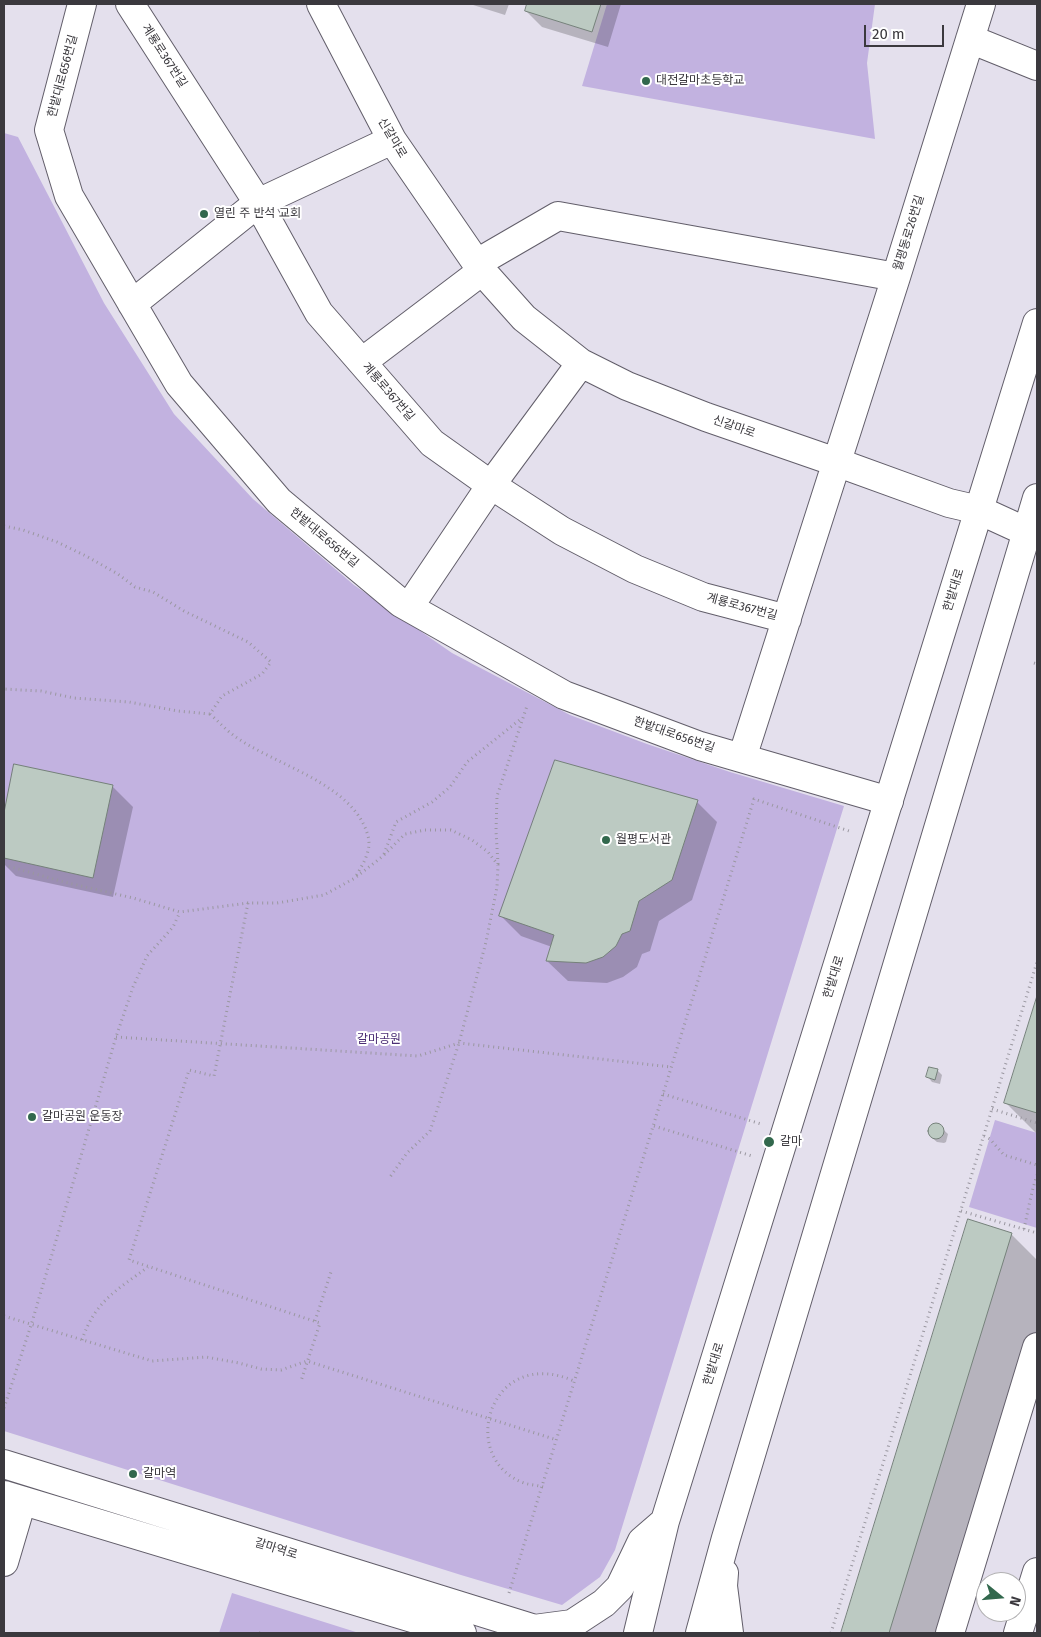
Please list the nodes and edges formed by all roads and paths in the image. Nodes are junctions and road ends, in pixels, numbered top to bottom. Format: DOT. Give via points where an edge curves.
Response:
graph roads {
  1 [pos="82,4"];
  2 [pos="130,4"];
  3 [pos="321,4"];
  4 [pos="981,4"];
  5 [pos="970,39"];
  6 [pos="1037,66"];
  7 [pos="392,140"];
  8 [pos="258,203"];
  9 [pos="479,267"];
  10 [pos="896,277"];
  11 [pos="132,304"];
  12 [pos="1037,323"];
  13 [pos="362,362"];
  14 [pos="581,363"];
  15 [pos="836,462"];
  16 [pos="491,485"];
  17 [pos="1037,498"];
  18 [pos="979,510"];
  19 [pos="4,526"];
  20 [pos="1027,532"];
  21 [pos="409,607"];
  22 [pos="787,619"];
  23 [pos="538,680"];
  24 [pos="4,689"];
  25 [pos="210,714"];
  26 [pos="522,718"];
  27 [pos="742,758"];
  28 [pos="889,801"];
  29 [pos="853,832"];
  30 [pos="383,856"];
  31 [pos="4,864"];
  32 [pos="498,865"];
  33 [pos="355,878"];
  34 [pos="248,903"];
  35 [pos="180,912"];
  36 [pos="1037,962"];
  37 [pos="116,1037"];
  38 [pos="459,1043"];
  39 [pos="220,1045"];
  40 [pos="671,1067"];
  41 [pos="663,1094"];
  42 [pos="992,1109"];
  43 [pos="1037,1122"];
  44 [pos="762,1124"];
  45 [pos="654,1126"];
  46 [pos="984,1136"];
  47 [pos="752,1156"];
  48 [pos="1037,1165"];
  49 [pos="1037,1175"];
  50 [pos="390,1177"];
  51 [pos="961,1211"];
  52 [pos="1024,1229"];
  53 [pos="1037,1234"];
  54 [pos="148,1266"];
  55 [pos="331,1272"];
  56 [pos="4,1316"];
  57 [pos="315,1321"];
  58 [pos="31,1324"];
  59 [pos="82,1340"];
  60 [pos="1037,1347"];
  61 [pos="307,1361"];
  62 [pos="301,1381"];
  63 [pos="574,1381"];
  64 [pos="4,1408"];
  65 [pos="488,1418"];
  66 [pos="557,1440"];
  67 [pos="4,1464"];
  68 [pos="543,1486"];
  69 [pos="13,1498"];
  70 [pos="665,1521"];
  71 [pos="726,1538"];
  72 [pos="4,1562"];
  73 [pos="1037,1572"];
  74 [pos="508,1598"];
  75 [pos="541,1631"];
  76 [pos="462,1633"];
  77 [pos="638,1633"];
  78 [pos="700,1633"];
  79 [pos="729,1633"];
  80 [pos="831,1633"];
  81 [pos="950,1633"];
  82 [pos="1018,1633"];
  1 -- 11 [label="street, 한밭대로656번길" via="49,130 69,196"];
  2 -- 8 [label="street, 계룡로367번길"];
  3 -- 7 [label="street, 신갈마로"];
  4 -- 5 [label="street, 월평동로26번길"];
  5 -- 6 [label="street"];
  5 -- 10 [label="street, 월평동로26번길"];
  7 -- 8 [label="street"];
  7 -- 9 [label="street, 신갈마로"];
  8 -- 11 [label="street"];
  8 -- 13 [label="street, 계룡로367번길" via="319,313"];
  9 -- 10 [label="street" via="558,216"];
  9 -- 13 [label="street"];
  9 -- 14 [label="street, 신갈마로" via="524,318"];
  10 -- 15 [label="street, 월평동로26번길"];
  11 -- 21 [label="street, 한밭대로656번길" via="179,384 279,501"];
  12 -- 18 [label="street, 한밭대로"];
  13 -- 16 [label="street, 계룡로367번길" via="432,443"];
  14 -- 15 [label="street, 신갈마로" via="627,386 706,417"];
  14 -- 16 [label="street"];
  15 -- 18 [label="street, 신갈마로" via="949,503"];
  15 -- 22 [label="street, 월평동로26번길"];
  16 -- 21 [label="street"];
  16 -- 22 [label="street, 계룡로367번길" via="562,531 635,569 703,596"];
  17 -- 20 [label="street"];
  18 -- 20 [label="street, 신갈마로"];
  18 -- 28 [label="street, 한밭대로"];
  19 -- 25 [label="path" via="57,542 86,556 135,587 153,592 248,642 272,662 262,674 222,696"];
  20 -- 71 [label="street"];
  21 -- 23 [label="street, 한밭대로656번길"];
  22 -- 27 [label="street, 월평동로26번길"];
  23 -- 26 [label="path"];
  23 -- 27 [label="street, 한밭대로656번길" via="564,695 700,746"];
  24 -- 25 [label="path"];
  25 -- 33 [label="path" via="233,736 309,776 334,792 359,815 369,838 367,855"];
  26 -- 30 [label="path" via="467,762 450,787 432,802 396,822"];
  26 -- 32 [label="path" via="497,796"];
  27 -- 28 [label="street, 한밭대로656번길"];
  28 -- 70 [label="street, 한밭대로"];
  29 -- 40 [label="path" via="754,800"];
  30 -- 32 [label="path" via="406,834 451,830 472,840"];
  30 -- 33 [label="path"];
  31 -- 35 [label="path"];
  32 -- 38 [label="path" via="486,942"];
  33 -- 34 [label="path" via="324,896 277,903"];
  34 -- 35 [label="path"];
  34 -- 39 [label="path"];
  35 -- 37 [label="path" via="173,927 147,956"];
  36 -- 42 [label="path"];
  37 -- 39 [label="path"];
  37 -- 58 [label="path"];
  38 -- 39 [label="path" via="418,1056"];
  38 -- 40 [label="path"];
  38 -- 50 [label="path" via="430,1131 407,1153"];
  39 -- 54 [label="path" via="214,1076 190,1070 129,1260"];
  40 -- 41 [label="path"];
  41 -- 44 [label="path"];
  41 -- 45 [label="path"];
  42 -- 43 [label="path"];
  42 -- 46 [label="path"];
  45 -- 47 [label="path"];
  45 -- 63 [label="path"];
  46 -- 48 [label="path" via="990,1138 1004,1155"];
  46 -- 51 [label="path"];
  49 -- 52 [label="path"];
  51 -- 52 [label="path"];
  51 -- 80 [label="path"];
  52 -- 53 [label="path"];
  54 -- 57 [label="path"];
  54 -- 59 [label="path" via="110,1294 88,1322"];
  55 -- 57 [label="path"];
  56 -- 58 [label="path"];
  57 -- 61 [label="path" via="320,1323"];
  58 -- 59 [label="path"];
  58 -- 64 [label="path"];
  59 -- 61 [label="path" via="152,1361 206,1357 281,1370"];
  60 -- 81 [label="street"];
  61 -- 62 [label="path"];
  61 -- 65 [label="path"];
  63 -- 65 [label="path" via="545,1372 528,1375 512,1382 502,1392"];
  63 -- 66 [label="path"];
  65 -- 66 [label="path"];
  65 -- 68 [label="path" via="488,1439 499,1464 509,1475 524,1483"];
  66 -- 68 [label="path"];
  67 -- 75 [label="street, 갈마역로"];
  68 -- 74 [label="path"];
  69 -- 72 [label="street"];
  69 -- 76 [label="street"];
  70 -- 75 [label="street" via="642,1541 620,1587 604,1604 572,1624"];
  70 -- 77 [label="street, 한밭대로"];
  71 -- 78 [label="street"];
  71 -- 79 [label="street" via="723,1586"];
  73 -- 82 [label="street"];
}
